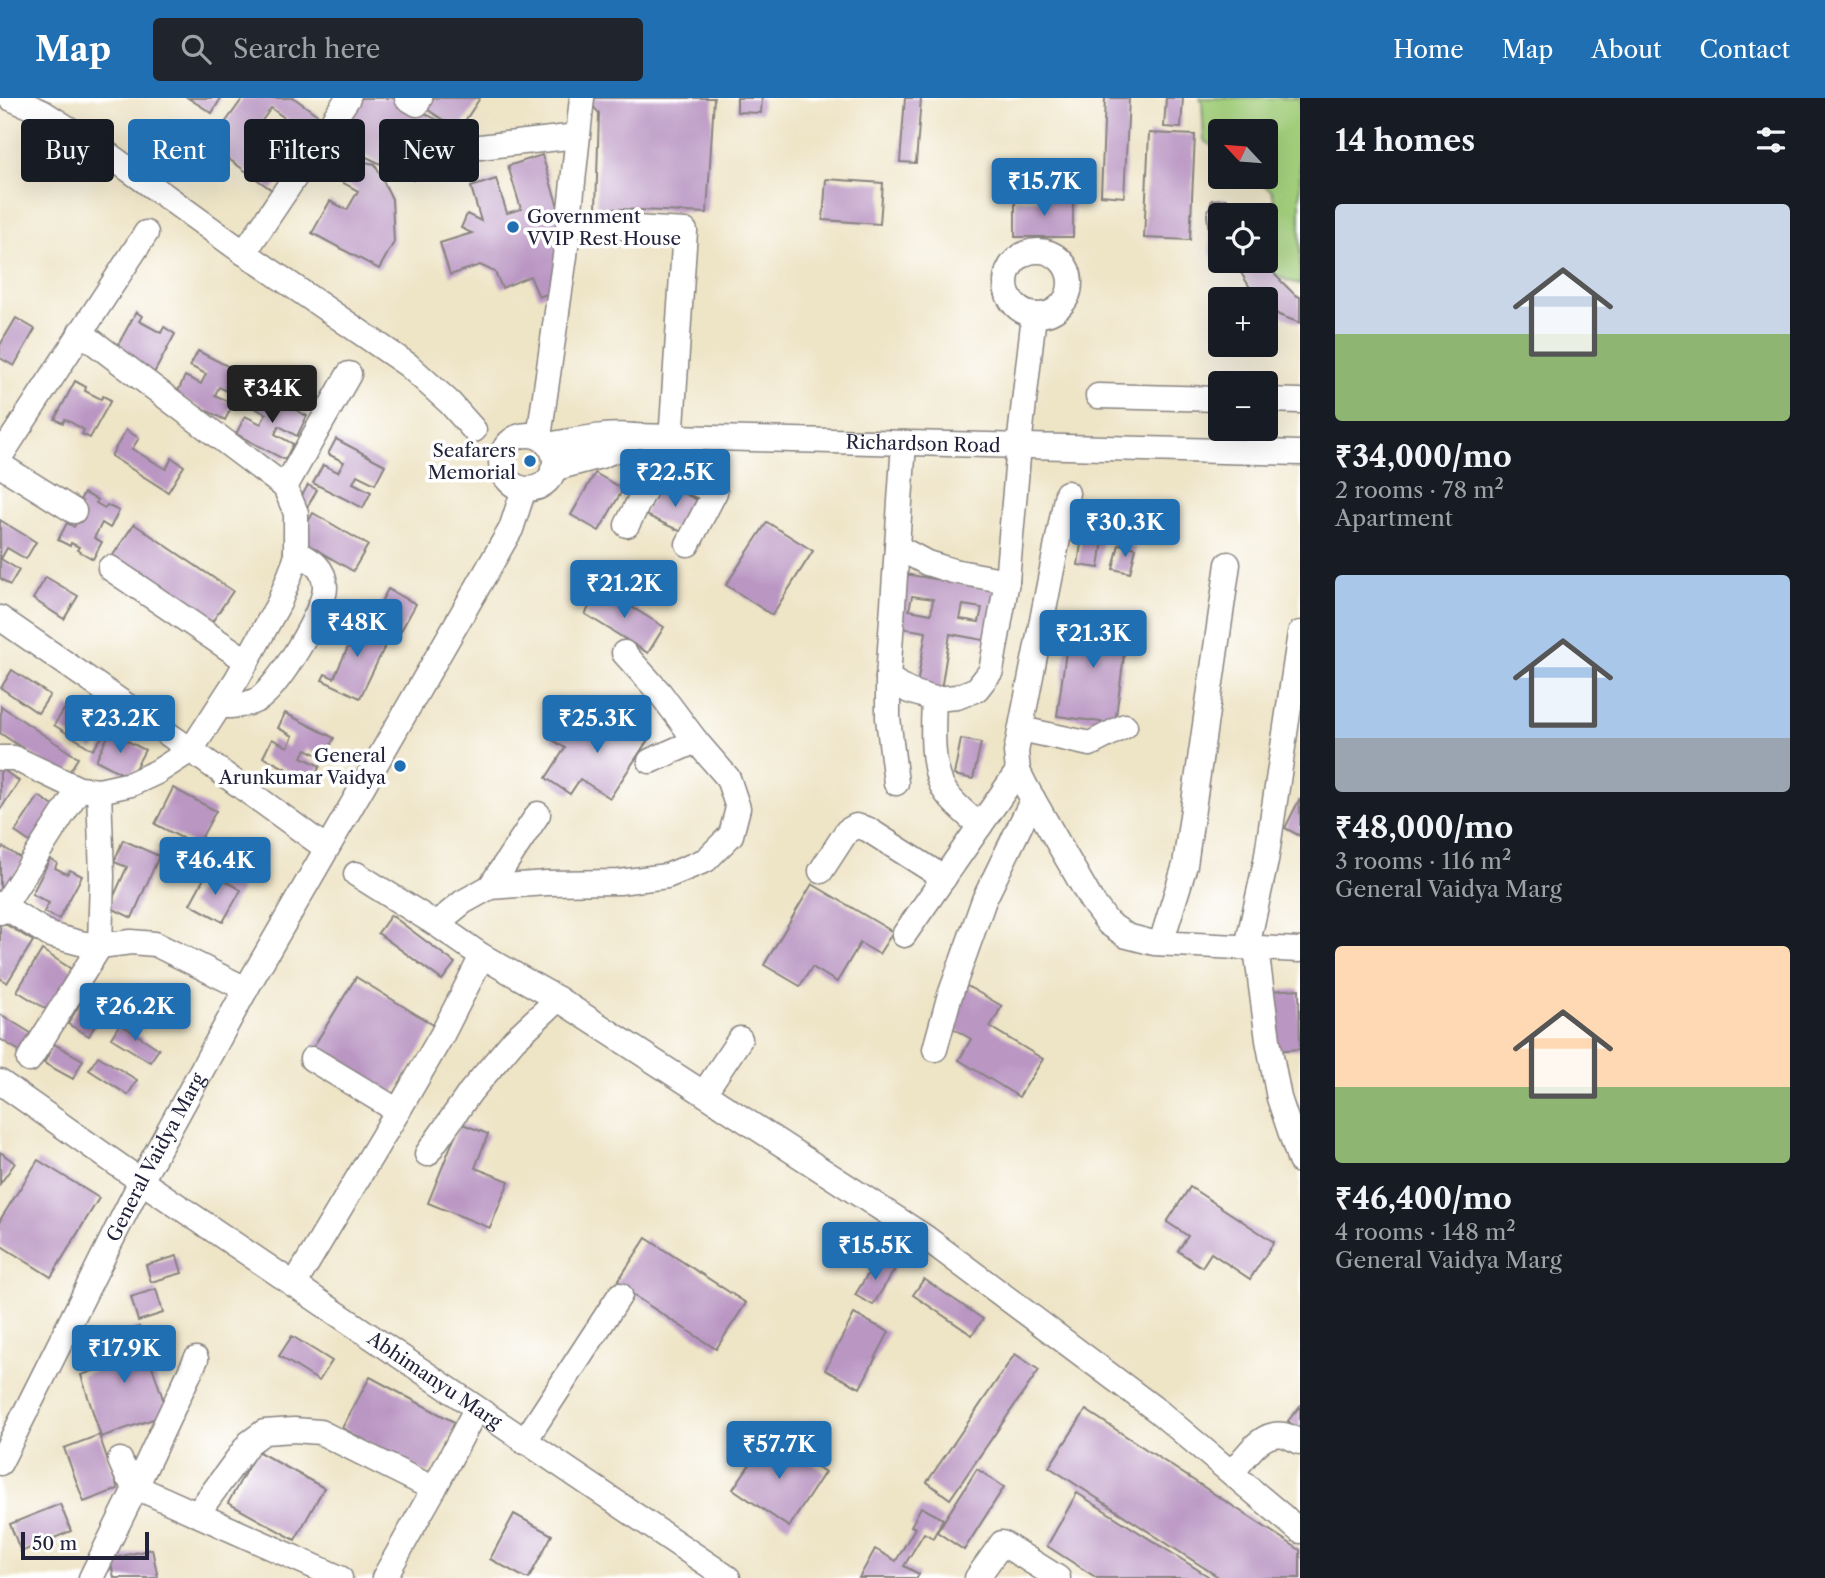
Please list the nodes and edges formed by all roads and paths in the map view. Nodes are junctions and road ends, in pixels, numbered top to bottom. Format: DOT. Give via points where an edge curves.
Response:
graph roads {
  1 [pos="10,98"];
  2 [pos="348,98"];
  3 [pos="407,98"];
  4 [pos="420,98"];
  5 [pos="582,98"];
  6 [pos="577,136"];
  7 [pos="480,146"];
  8 [pos="569,224"];
  9 [pos="146,233"];
  10 [pos="244,253"];
  11 [pos="1034,315"];
  12 [pos="80,332"];
  13 [pos="349,374"];
  14 [pos="1098,397"];
  15 [pos="1208,399"];
  16 [pos="1278,400"];
  17 [pos="1300,401"];
  18 [pos="474,430"];
  19 [pos="672,437"];
  20 [pos="904,443"];
  21 [pos="1019,446"];
  22 [pos="547,451"];
  23 [pos="1300,453"];
  24 [pos="0,457"];
  25 [pos="0,465"];
  26 [pos="669,471"];
  27 [pos="285,487"];
  28 [pos="524,489"];
  29 [pos="1067,494"];
  30 [pos="74,511"];
  31 [pos="627,525"];
  32 [pos="688,544"];
  33 [pos="897,547"];
  34 [pos="296,552"];
  35 [pos="1228,564"];
  36 [pos="110,568"];
  37 [pos="1007,580"];
  38 [pos="0,618"];
  39 [pos="1300,633"];
  40 [pos="624,653"];
  41 [pos="247,661"];
  42 [pos="888,678"];
  43 [pos="934,699"];
  44 [pos="220,706"];
  45 [pos="1125,726"];
  46 [pos="1021,729"];
  47 [pos="696,741"];
  48 [pos="191,750"];
  49 [pos="0,758"];
  50 [pos="650,761"];
  51 [pos="1018,771"];
  52 [pos="896,783"];
  53 [pos="89,790"];
  54 [pos="1033,799"];
  55 [pos="538,814"];
  56 [pos="980,826"];
  57 [pos="326,848"];
  58 [pos="821,871"];
  59 [pos="356,873"];
  60 [pos="944,878"];
  61 [pos="490,887"];
  62 [pos="1,907"];
  63 [pos="436,924"];
  64 [pos="904,935"];
  65 [pos="1161,943"];
  66 [pos="100,946"];
  67 [pos="1251,948"];
  68 [pos="1300,950"];
  69 [pos="482,956"];
  70 [pos="246,989"];
  71 [pos="558,999"];
  72 [pos="740,1039"];
  73 [pos="935,1049"];
  74 [pos="29,1059"];
  75 [pos="312,1059"];
  76 [pos="0,1082"];
  77 [pos="704,1093"];
  78 [pos="398,1111"];
  79 [pos="426,1154"];
  80 [pos="1300,1161"];
  81 [pos="141,1181"];
  82 [pos="294,1285"];
  83 [pos="620,1295"];
  84 [pos="197,1359"];
  85 [pos="476,1409"];
  86 [pos="524,1442"];
  87 [pos="1300,1442"];
  88 [pos="120,1460"];
  89 [pos="0,1463"];
  90 [pos="1232,1473"];
  91 [pos="136,1487"];
  92 [pos="434,1489"];
  93 [pos="197,1514"];
  94 [pos="1300,1531"];
  95 [pos="91,1578"];
  96 [pos="340,1578"];
  97 [pos="384,1578"];
  98 [pos="728,1578"];
  99 [pos="977,1578"];
  100 [pos="1058,1578"];
  1 -- 10 [label="street" via="102,150"];
  2 -- 10 [label="street"];
  3 -- 4 [label="street" via="417,104"];
  5 -- 6 [label="street"];
  6 -- 7 [label="street"];
  6 -- 8 [label="street"];
  8 -- 19 [label="street" via="685,231"];
  8 -- 22 [label="street"];
  9 -- 12 [label="street"];
  10 -- 18 [label="street" via="408,365"];
  11 -- 21 [label="street"];
  12 -- 24 [label="street"];
  12 -- 27 [label="street"];
  13 -- 27 [label="street"];
  14 -- 15 [label="street"];
  16 -- 17 [label="street"];
  19 -- 20 [label="street, Richardson Road"];
  19 -- 22 [label="street, Richardson Road" via="634,436 600,456"];
  19 -- 26 [label="street"];
  20 -- 21 [label="street, Richardson Road"];
  20 -- 33 [label="street"];
  21 -- 23 [label="street, Richardson Road"];
  21 -- 37 [label="street"];
  22 -- 28 [label="street" via="550,476 539,486"];
  22 -- 28 [label="street" via="531,435 516,437 505,447 501,462 505,476"];
  25 -- 30 [label="street"];
  26 -- 31 [label="street" via="657,466"];
  26 -- 32 [label="street" via="715,492"];
  27 -- 34 [label="street" via="296,513"];
  28 -- 57 [label="street, General Vaidya Marg" via="511,529"];
  29 -- 46 [label="street"];
  33 -- 37 [label="street" via="953,571"];
  33 -- 42 [label="street"];
  34 -- 41 [label="street" via="279,603"];
  34 -- 44 [label="street" via="318,566 323,576 319,608 275,684 242,706"];
  35 -- 65 [label="street" via="1185,865"];
  36 -- 41 [label="street"];
  37 -- 43 [label="street" via="991,671 967,695"];
  38 -- 48 [label="street"];
  39 -- 67 [label="street"];
  40 -- 47 [label="street"];
  41 -- 44 [label="street"];
  42 -- 43 [label="street"];
  42 -- 52 [label="street"];
  43 -- 56 [label="street" via="933,743 939,777 949,797"];
  44 -- 48 [label="street"];
  45 -- 46 [label="street" via="1090,744"];
  46 -- 51 [label="street"];
  47 -- 50 [label="street"];
  47 -- 61 [label="street" via="728,778 738,808 731,835 706,860 655,878"];
  48 -- 53 [label="street" via="131,785"];
  48 -- 57 [label="street"];
  49 -- 53 [label="street" via="14,758"];
  51 -- 54 [label="street"];
  51 -- 56 [label="street"];
  53 -- 62 [label="street"];
  53 -- 66 [label="street" via="103,876"];
  54 -- 65 [label="street" via="1108,923 1127,936"];
  54 -- 73 [label="street" via="984,900 948,998"];
  55 -- 61 [label="street"];
  56 -- 60 [label="street"];
  57 -- 70 [label="street, General Vaidya Marg"];
  58 -- 60 [label="street" via="847,831 856,826"];
  59 -- 63 [label="street"];
  60 -- 64 [label="street"];
  61 -- 63 [label="street"];
  62 -- 66 [label="street" via="50,935"];
  63 -- 69 [label="street"];
  65 -- 67 [label="street"];
  66 -- 70 [label="street" via="155,944"];
  66 -- 74 [label="street"];
  67 -- 68 [label="street"];
  67 -- 80 [label="street" via="1279,1098"];
  69 -- 71 [label="street"];
  69 -- 78 [label="street"];
  70 -- 81 [label="street, General Vaidya Marg"];
  71 -- 77 [label="street"];
  71 -- 79 [label="street" via="514,1040"];
  72 -- 77 [label="street"];
  75 -- 78 [label="street"];
  76 -- 81 [label="street, Abhimanyu Marg"];
  77 -- 90 [label="street" via="925,1237 1159,1412"];
  78 -- 82 [label="street"];
  81 -- 82 [label="street, Abhimanyu Marg"];
  81 -- 89 [label="street, General Vaidya Marg"];
  82 -- 85 [label="street, Abhimanyu Marg"];
  83 -- 86 [label="street"];
  84 -- 91 [label="street"];
  85 -- 86 [label="street, Abhimanyu Marg"];
  85 -- 92 [label="street"];
  86 -- 98 [label="street, Abhimanyu Marg"];
  87 -- 90 [label="street" via="1284,1434 1272,1435 1258,1443"];
  88 -- 91 [label="street"];
  90 -- 94 [label="street"];
  91 -- 93 [label="street"];
  91 -- 95 [label="street"];
  92 -- 93 [label="street" via="320,1432 264,1432 248,1443"];
  92 -- 97 [label="street"];
  93 -- 96 [label="street"];
  99 -- 100 [label="street" via="1002,1543"];
}
